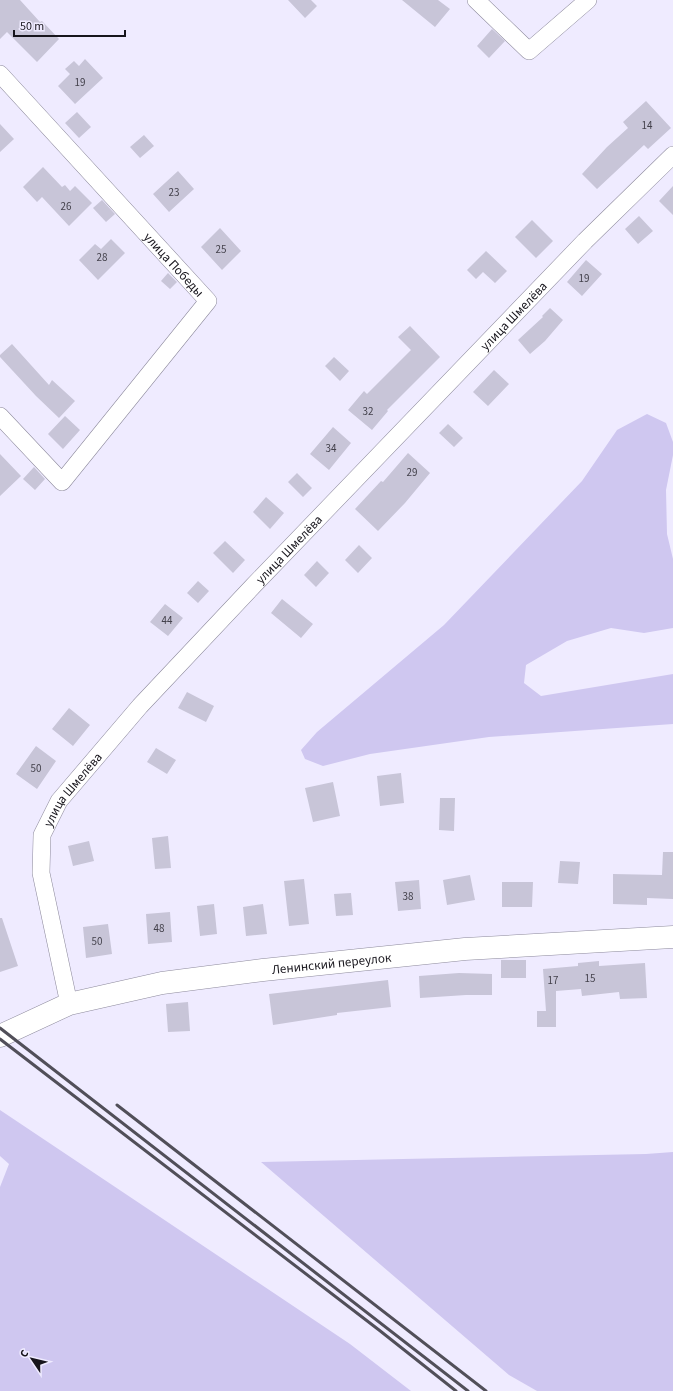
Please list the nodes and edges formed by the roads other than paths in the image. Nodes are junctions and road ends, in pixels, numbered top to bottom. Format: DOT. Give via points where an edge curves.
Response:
graph roads {
  1 [pos="476,0"];
  2 [pos="588,0"];
  3 [pos="0,74"];
  4 [pos="673,155"];
  5 [pos="0,416"];
  6 [pos="673,938"];
  7 [pos="70,1004"];
  8 [pos="0,1036"];
  1 -- 2 [label="street" via="529,51"];
  3 -- 5 [label="street, улица Победы" via="208,301 62,482"];
  4 -- 7 [label="street, улица Шмелёва" via="585,241 253,586 140,706 59,801 42,835 41,873"];
  6 -- 7 [label="main road, Ленинский переулок" via="465,949 263,970 162,984"];
  7 -- 8 [label="main road, Ленинский переулок"];
}
